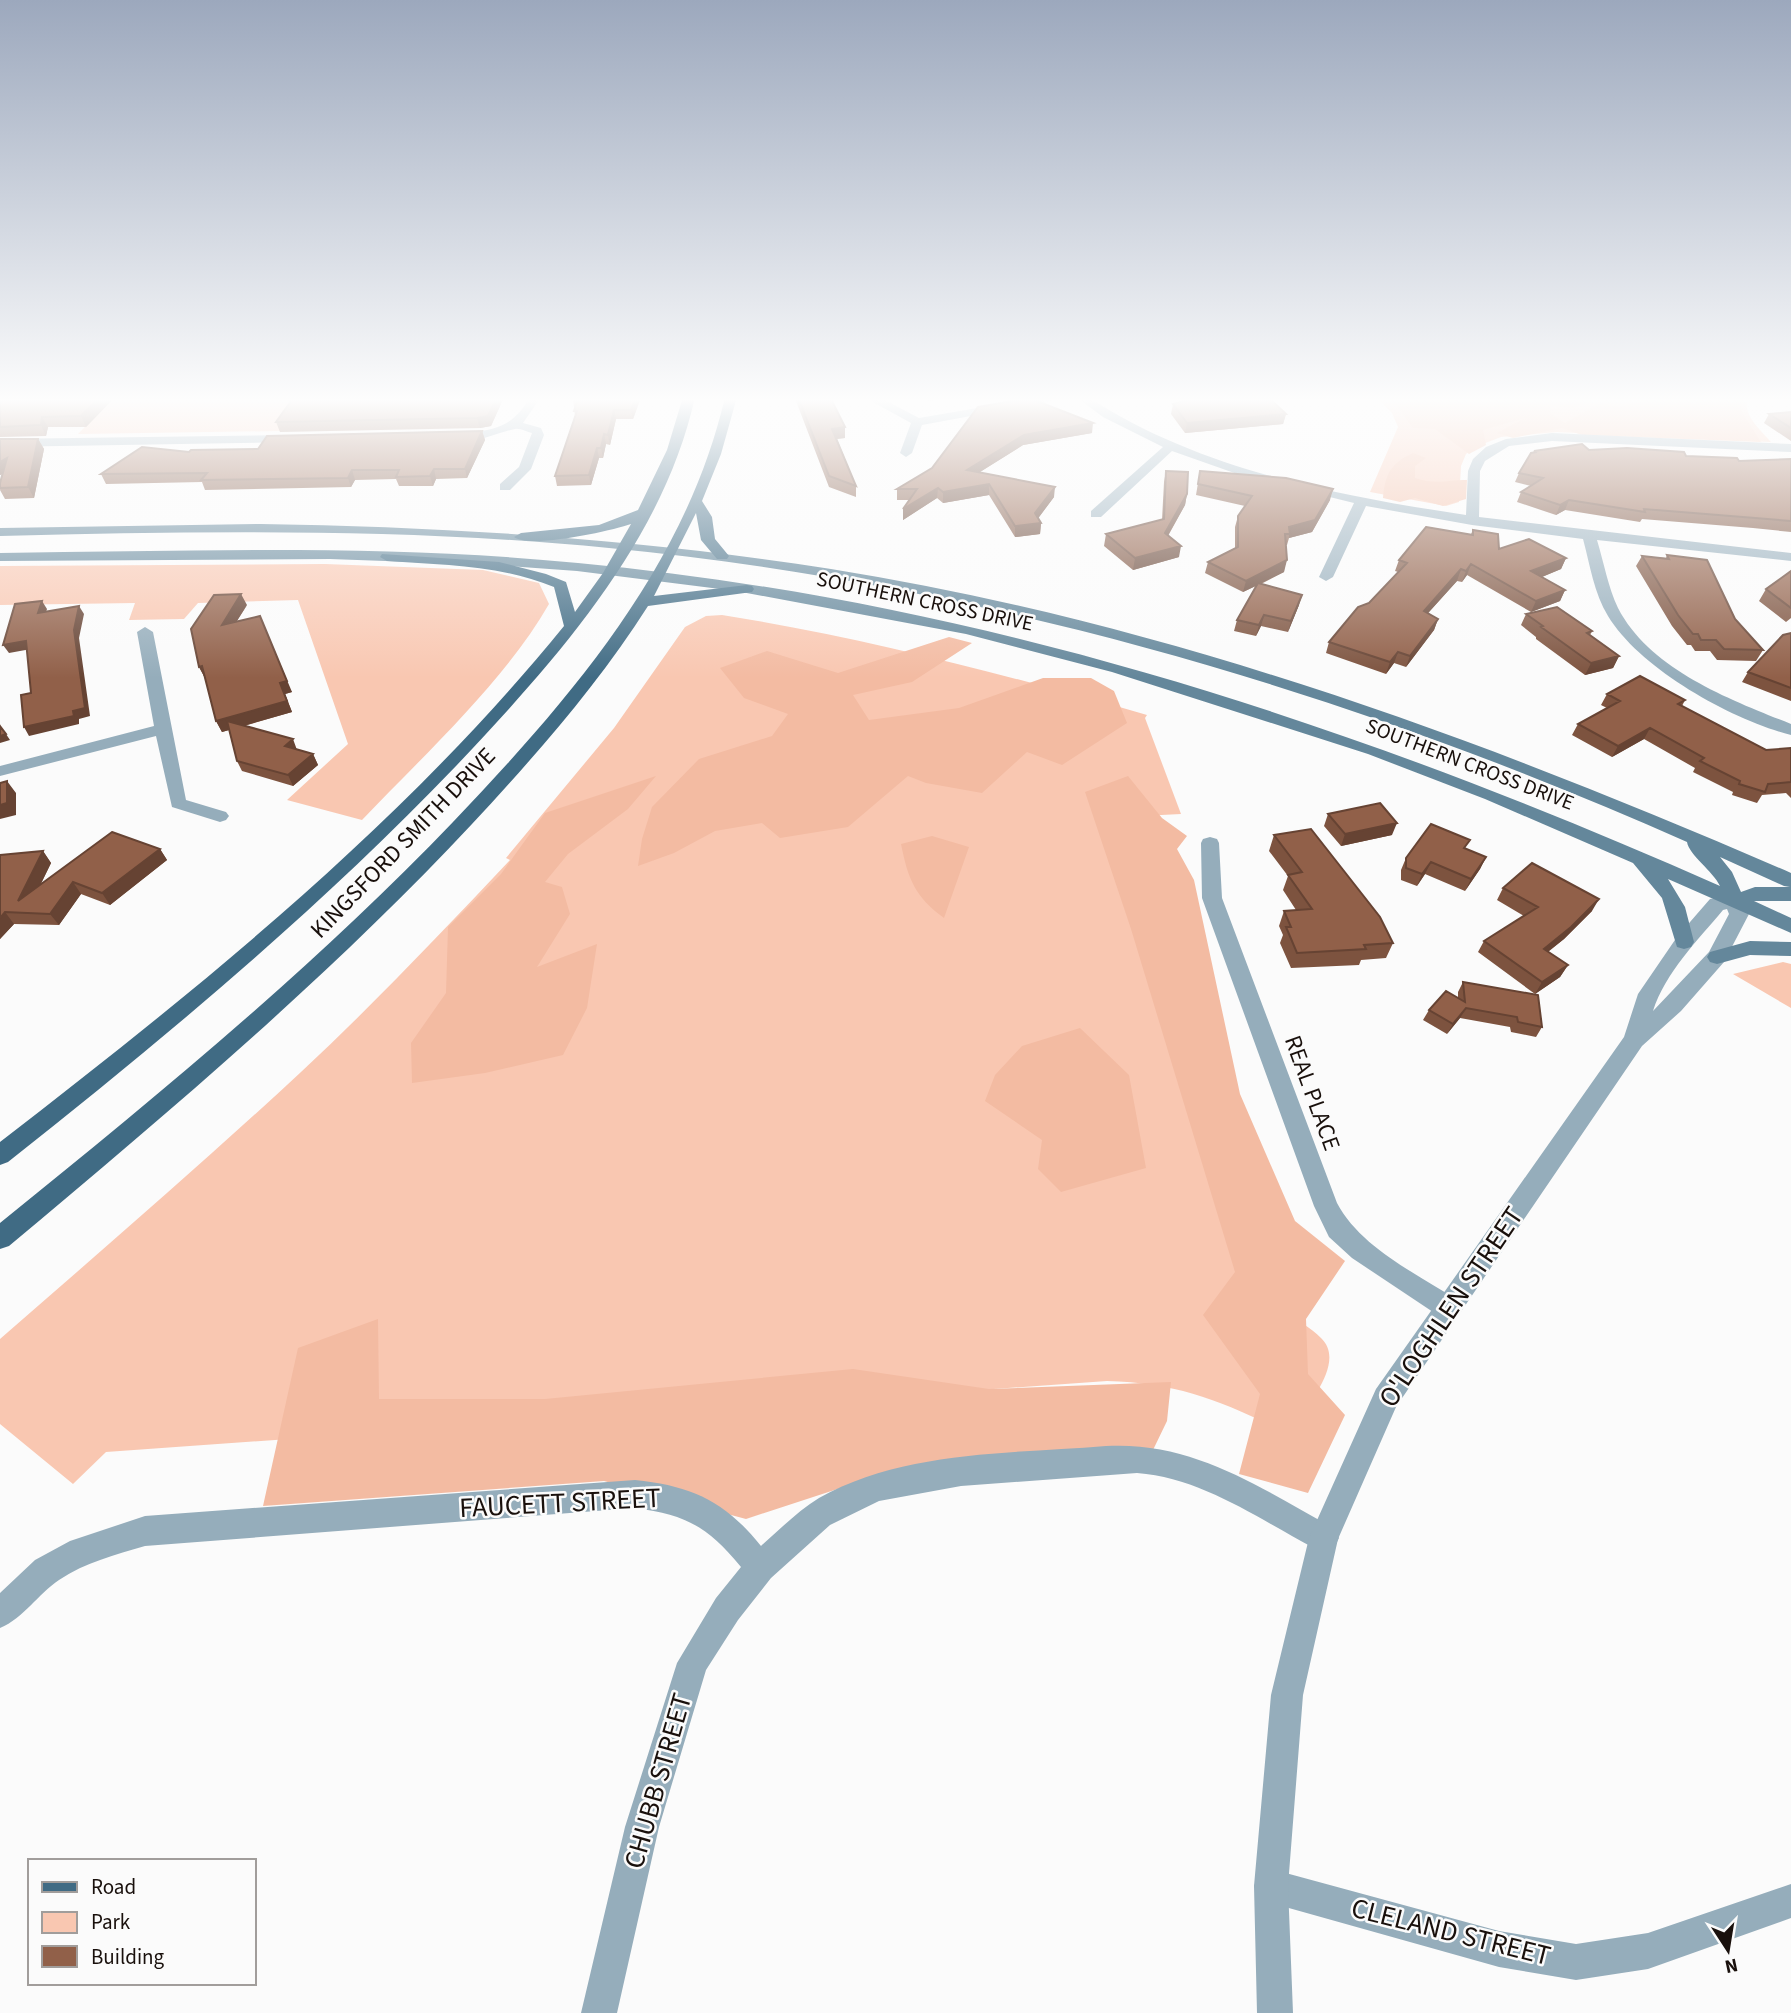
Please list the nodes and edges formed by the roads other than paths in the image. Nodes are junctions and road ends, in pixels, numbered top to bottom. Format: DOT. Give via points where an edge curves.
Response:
graph roads {
  1 [pos="653,491"];
  2 [pos="700,491"];
  3 [pos="1121,491"];
  4 [pos="1319,491"];
  5 [pos="1473,491"];
  6 [pos="1363,501"];
  7 [pos="696,502"];
  8 [pos="643,513"];
  9 [pos="1096,514"];
  10 [pos="1472,521"];
  11 [pos="0,532"];
  12 [pos="1590,535"];
  13 [pos="521,537"];
  14 [pos="626,546"];
  15 [pos="671,550"];
  16 [pos="722,556"];
  17 [pos="0,557"];
  18 [pos="387,557"];
  19 [pos="1791,557"];
  20 [pos="612,570"];
  21 [pos="658,575"];
  22 [pos="1326,578"];
  23 [pos="747,589"];
  24 [pos="643,602"];
  25 [pos="571,626"];
  26 [pos="145,632"];
  27 [pos="163,729"];
  28 [pos="1791,730"];
  29 [pos="0,771"];
  30 [pos="220,816"];
  31 [pos="1681,833"];
  32 [pos="1210,843"];
  33 [pos="1631,853"];
  34 [pos="1791,881"];
  35 [pos="1791,894"];
  36 [pos="1734,901"];
  37 [pos="1791,926"];
  38 [pos="1684,942"];
  39 [pos="1791,949"];
  40 [pos="1717,957"];
  41 [pos="1634,1040"];
  42 [pos="0,1154"];
  43 [pos="0,1238"];
  44 [pos="1448,1308"];
  45 [pos="1324,1538"];
  46 [pos="760,1567"];
  47 [pos="0,1613"];
  48 [pos="1271,1886"];
  49 [pos="1791,1901"];
  50 [pos="599,2013"];
  51 [pos="1275,2013"];
  1 -- 8 [label="main road, KINGSFORD SMITH DRIVE"];
  2 -- 7 [label="main road, KINGSFORD SMITH DRIVE"];
  3 -- 9 [label="street"];
  4 -- 6 [label="street"];
  5 -- 10 [label="street"];
  6 -- 10 [label="street"];
  6 -- 22 [label="street"];
  7 -- 15 [label="main road, KINGSFORD SMITH DRIVE"];
  7 -- 16 [label="main road" via="705,517 708,540"];
  8 -- 13 [label="main road" via="607,529"];
  8 -- 14 [label="main road, KINGSFORD SMITH DRIVE"];
  10 -- 12 [label="street"];
  11 -- 13 [label="main road, SOUTHERN CROSS DRIVE" via="289,527"];
  12 -- 19 [label="street"];
  12 -- 28 [label="street" via="1616,616 1643,648 1724,701"];
  13 -- 14 [label="main road, SOUTHERN CROSS DRIVE"];
  14 -- 15 [label="main road, SOUTHERN CROSS DRIVE"];
  14 -- 20 [label="main road, KINGSFORD SMITH DRIVE"];
  15 -- 16 [label="main road, SOUTHERN CROSS DRIVE"];
  15 -- 21 [label="main road, KINGSFORD SMITH DRIVE"];
  16 -- 31 [label="main road, SOUTHERN CROSS DRIVE" via="970,601 1188,657 1421,730"];
  17 -- 18 [label="main road, SOUTHERN CROSS DRIVE"];
  18 -- 20 [label="main road, SOUTHERN CROSS DRIVE"];
  18 -- 25 [label="main road" via="542,575 561,584"];
  20 -- 21 [label="main road, SOUTHERN CROSS DRIVE"];
  20 -- 25 [label="main road, KINGSFORD SMITH DRIVE"];
  21 -- 23 [label="main road, SOUTHERN CROSS DRIVE"];
  21 -- 24 [label="main road, KINGSFORD SMITH DRIVE"];
  23 -- 24 [label="main road"];
  23 -- 33 [label="main road, SOUTHERN CROSS DRIVE" via="931,623 1153,680 1376,751"];
  24 -- 43 [label="main road, KINGSFORD SMITH DRIVE" via="577,694 448,840 214,1059"];
  25 -- 42 [label="main road, KINGSFORD SMITH DRIVE" via="420,795 322,887 197,998"];
  26 -- 27 [label="street"];
  27 -- 29 [label="street"];
  27 -- 30 [label="street" via="178,803"];
  31 -- 34 [label="main road, SOUTHERN CROSS DRIVE"];
  31 -- 36 [label="main road" via="1721,869 1732,886"];
  32 -- 44 [label="street, REAL PLACE" via="1212,898 1325,1206 1338,1229 1361,1250"];
  33 -- 36 [label="main road, SOUTHERN CROSS DRIVE"];
  33 -- 38 [label="main road" via="1673,897"];
  35 -- 36 [label="main road" via="1755,894"];
  36 -- 37 [label="main road, SOUTHERN CROSS DRIVE"];
  36 -- 38 [label="street, O'LOGHLEN STREET" via="1717,904"];
  36 -- 40 [label="street, O'LOGHLEN STREET" via="1739,914"];
  38 -- 41 [label="street, O'LOGHLEN STREET" via="1648,994"];
  39 -- 40 [label="main road" via="1750,948"];
  40 -- 41 [label="street, O'LOGHLEN STREET"];
  41 -- 44 [label="street, O'LOGHLEN STREET"];
  44 -- 45 [label="street, O'LOGHLEN STREET" via="1386,1398"];
  45 -- 46 [label="street" via="1217,1482 1166,1463 1117,1460 911,1477 829,1509"];
  45 -- 48 [label="street, O'LOGHLEN STREET" via="1287,1695"];
  46 -- 47 [label="street, FAUCETT STREET" via="735,1536 703,1509 671,1497 635,1494 145,1531 80,1551 46,1571"];
  46 -- 50 [label="street, CHUBB STREET" via="693,1663 642,1827"];
  48 -- 49 [label="street, CLELAND STREET" via="1499,1949 1576,1962 1648,1951"];
  48 -- 51 [label="street, O'LOGHLEN STREET"];
}
